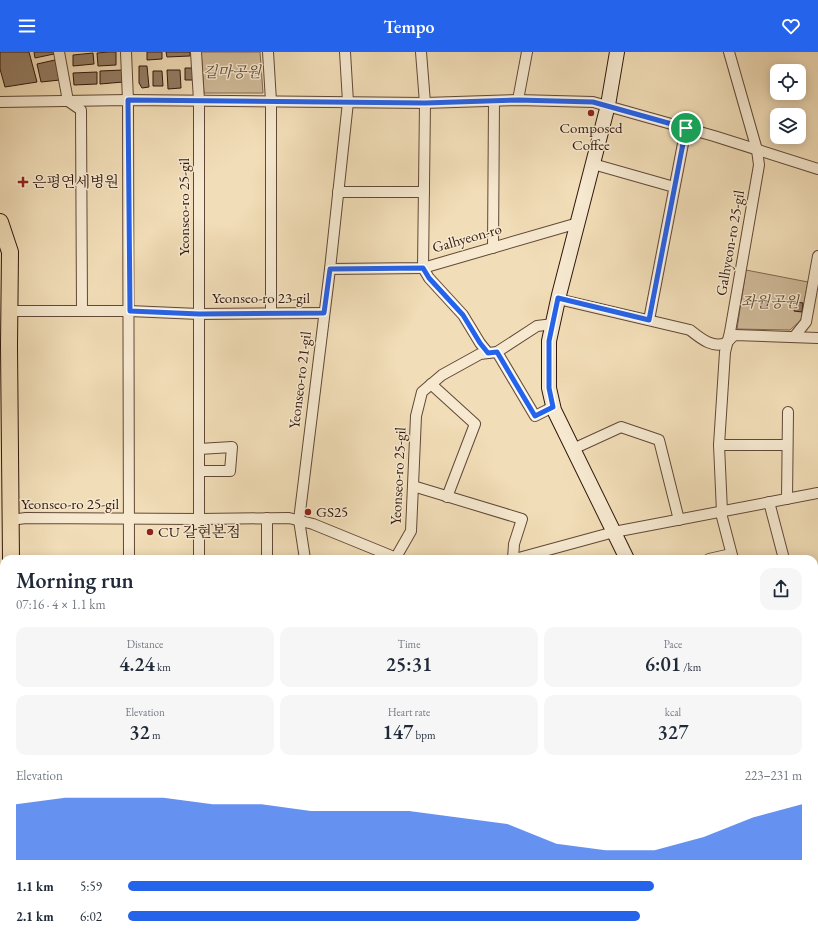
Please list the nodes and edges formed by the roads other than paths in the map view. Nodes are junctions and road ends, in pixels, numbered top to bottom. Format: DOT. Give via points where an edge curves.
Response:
graph roads {
  1 [pos="59,52"];
  2 [pos="126,52"];
  3 [pos="196,52"];
  4 [pos="268,52"];
  5 [pos="345,52"];
  6 [pos="421,52"];
  7 [pos="527,52"];
  8 [pos="617,52"];
  9 [pos="730,52"];
  10 [pos="128,100"];
  11 [pos="199,100"];
  12 [pos="518,100"];
  13 [pos="68,101"];
  14 [pos="271,101"];
  15 [pos="494,101"];
  16 [pos="0,102"];
  17 [pos="348,102"];
  18 [pos="425,103"];
  19 [pos="608,105"];
  20 [pos="686,128"];
  21 [pos="757,150"];
  22 [pos="593,164"];
  23 [pos="818,169"];
  24 [pos="674,187"];
  25 [pos="338,192"];
  26 [pos="424,192"];
  27 [pos="0,222"];
  28 [pos="578,223"];
  29 [pos="493,248"];
  30 [pos="818,256"];
  31 [pos="423,268"];
  32 [pos="330,269"];
  33 [pos="558,298"];
  34 [pos="9,311"];
  35 [pos="82,311"];
  36 [pos="130,311"];
  37 [pos="271,313"];
  38 [pos="324,313"];
  39 [pos="199,314"];
  40 [pos="649,320"];
  41 [pos="553,324"];
  42 [pos="794,337"];
  43 [pos="818,338"];
  44 [pos="727,342"];
  45 [pos="492,352"];
  46 [pos="431,384"];
  47 [pos="553,407"];
  48 [pos="788,412"];
  49 [pos="720,445"];
  50 [pos="787,445"];
  51 [pos="573,448"];
  52 [pos="199,449"];
  53 [pos="199,471"];
  54 [pos="413,486"];
  55 [pos="447,496"];
  56 [pos="817,496"];
  57 [pos="786,499"];
  58 [pos="769,502"];
  59 [pos="722,512"];
  60 [pos="267,518"];
  61 [pos="130,519"];
  62 [pos="199,519"];
  63 [pos="10,520"];
  64 [pos="299,520"];
  65 [pos="679,520"];
  66 [pos="614,532"];
  67 [pos="11,555"];
  68 [pos="129,555"];
  69 [pos="199,555"];
  70 [pos="267,555"];
  71 [pos="304,555"];
  72 [pos="389,555"];
  73 [pos="398,555"];
  74 [pos="514,555"];
  75 [pos="529,555"];
  76 [pos="625,555"];
  77 [pos="732,555"];
  78 [pos="783,555"];
  1 -- 13 [label="street"];
  2 -- 10 [label="street"];
  3 -- 11 [label="street"];
  4 -- 14 [label="street"];
  5 -- 17 [label="street"];
  6 -- 18 [label="street"];
  7 -- 12 [label="street"];
  8 -- 19 [label="main road"];
  9 -- 21 [label="street, Galhyeon-ro 25-gil"];
  10 -- 11 [label="street"];
  10 -- 13 [label="street"];
  10 -- 36 [label="street"];
  11 -- 14 [label="street"];
  11 -- 39 [label="street, Yeonseo-ro 25-gil"];
  12 -- 15 [label="street"];
  12 -- 19 [label="street" via="593,102"];
  13 -- 16 [label="street"];
  13 -- 35 [label="street" via="81,110"];
  14 -- 17 [label="street"];
  14 -- 37 [label="street"];
  15 -- 18 [label="street"];
  15 -- 29 [label="street"];
  17 -- 18 [label="street"];
  17 -- 25 [label="street"];
  18 -- 26 [label="street"];
  19 -- 20 [label="street"];
  19 -- 22 [label="main road"];
  20 -- 21 [label="street"];
  20 -- 24 [label="street"];
  21 -- 23 [label="street"];
  21 -- 44 [label="street, Galhyeon-ro 25-gil" via="758,164"];
  22 -- 24 [label="street"];
  22 -- 28 [label="main road"];
  24 -- 40 [label="street"];
  25 -- 26 [label="street"];
  25 -- 32 [label="street"];
  26 -- 31 [label="street"];
  27 -- 34 [label="main road" via="10,252"];
  28 -- 29 [label="street, Galhyeon-ro"];
  28 -- 33 [label="main road"];
  29 -- 31 [label="street, Galhyeon-ro"];
  30 -- 42 [label="street" via="806,322"];
  31 -- 32 [label="street"];
  31 -- 45 [label="street, Galhyeon-ro" via="463,315 480,343"];
  32 -- 38 [label="street, Yeonseo-ro 21-gil"];
  33 -- 40 [label="street"];
  33 -- 41 [label="main road"];
  34 -- 35 [label="street, Yeonseo-ro 23-gil"];
  34 -- 63 [label="main road"];
  35 -- 36 [label="street, Yeonseo-ro 23-gil"];
  36 -- 39 [label="street, Yeonseo-ro 23-gil"];
  36 -- 61 [label="street, Yeonseo-ro 25-gil"];
  37 -- 38 [label="street, Yeonseo-ro 23-gil"];
  37 -- 39 [label="street, Yeonseo-ro 23-gil"];
  38 -- 64 [label="street, Yeonseo-ro 21-gil"];
  39 -- 52 [label="street, Yeonseo-ro 23-gil"];
  40 -- 44 [label="street" via="690,330 703,340 717,345"];
  41 -- 45 [label="street" via="537,326"];
  41 -- 47 [label="main road" via="549,341 549,388"];
  42 -- 43 [label="street"];
  42 -- 44 [label="street" via="734,335"];
  44 -- 49 [label="street, Galhyeon-ro 25-gil"];
  45 -- 46 [label="street" via="480,354"];
  45 -- 47 [label="street, Galhyeon-ro" via="535,416"];
  46 -- 54 [label="street, Yeonseo-ro 25-gil" via="422,392 416,416"];
  46 -- 55 [label="street" via="474,424"];
  47 -- 51 [label="main road"];
  48 -- 50 [label="street"];
  49 -- 50 [label="street"];
  49 -- 59 [label="street, Galhyeon-ro 25-gil"];
  50 -- 57 [label="street"];
  51 -- 65 [label="street" via="621,427 659,440"];
  51 -- 66 [label="main road"];
  52 -- 53 [label="street"];
  52 -- 53 [label="street" via="232,448 230,471"];
  53 -- 62 [label="street"];
  54 -- 55 [label="street"];
  54 -- 73 [label="street, Yeonseo-ro 25-gil" via="411,531"];
  55 -- 74 [label="street" via="522,519 514,544"];
  56 -- 57 [label="street"];
  57 -- 58 [label="street"];
  58 -- 59 [label="street"];
  58 -- 78 [label="street"];
  59 -- 65 [label="street"];
  59 -- 77 [label="street, Galhyeon-ro 25-gil"];
  60 -- 62 [label="street, Yeonseo-ro 25-gil"];
  60 -- 64 [label="street, Yeonseo-ro 25-gil"];
  60 -- 70 [label="street"];
  61 -- 62 [label="street, Yeonseo-ro 25-gil"];
  61 -- 63 [label="street, Yeonseo-ro 25-gil"];
  61 -- 68 [label="street, Yeonseo-ro 25-gil"];
  62 -- 69 [label="street"];
  63 -- 67 [label="main road"];
  64 -- 71 [label="street, Yeonseo-ro 21-gil"];
  64 -- 72 [label="street, Yeonseo-ro 25-gil"];
  65 -- 66 [label="street"];
  66 -- 75 [label="street"];
  66 -- 76 [label="main road"];
}
